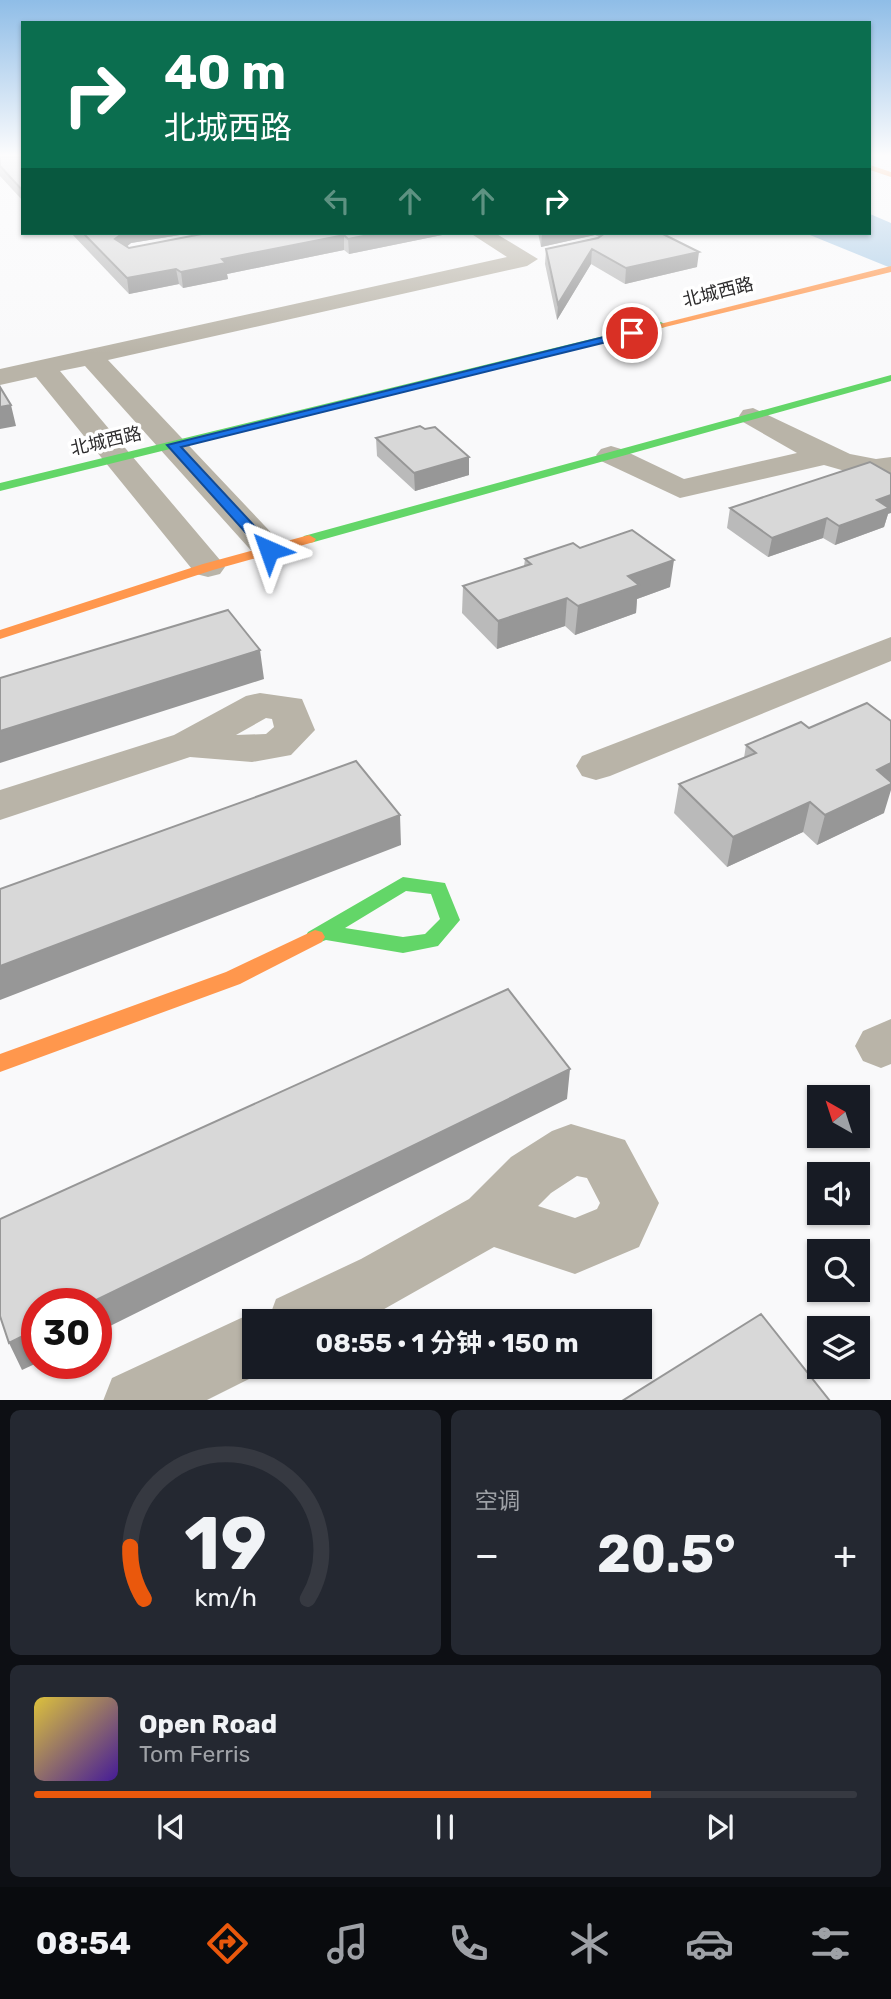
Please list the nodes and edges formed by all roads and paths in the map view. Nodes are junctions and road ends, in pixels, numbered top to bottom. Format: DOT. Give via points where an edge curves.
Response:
graph roads {
  1 [pos="485,235"];
  2 [pos="891,269"];
  3 [pos="91,357"];
  4 [pos="44,369"];
  5 [pos="0,377"];
  6 [pos="891,378"];
  7 [pos="753,416"];
  8 [pos="173,445"];
  9 [pos="611,455"];
  10 [pos="827,455"];
  11 [pos="117,457"];
  12 [pos="886,472"];
  13 [pos="0,487"];
  14 [pos="269,550"];
  15 [pos="208,566"];
  16 [pos="0,635"];
  17 [pos="891,648"];
  18 [pos="188,744"];
  19 [pos="596,766"];
  20 [pos="0,805"];
  21 [pos="325,932"];
  22 [pos="0,1063"];
  23 [pos="489,1218"];
  24 [pos="323,1309"];
  25 [pos="242,1349"];
  26 [pos="137,1400"];
  1 -- 3 [label="street" via="539,257"];
  2 -- 8 [label="street, 北城西路"];
  3 -- 4 [label="street"];
  3 -- 8 [label="street"];
  4 -- 5 [label="street"];
  4 -- 11 [label="street"];
  6 -- 7 [label="street"];
  7 -- 9 [label="street"];
  7 -- 10 [label="street"];
  8 -- 11 [label="street, 北城西路"];
  8 -- 14 [label="street"];
  9 -- 10 [label="street" via="680,489"];
  9 -- 14 [label="street"];
  10 -- 12 [label="street"];
  11 -- 13 [label="street, 北城西路"];
  11 -- 15 [label="street"];
  14 -- 15 [label="street"];
  15 -- 16 [label="street"];
  17 -- 19 [label="street"];
  18 -- 20 [label="street"];
  21 -- 21 [label="street" via="403,884 438,888 450,919 431,941 402,945"];
  21 -- 22 [label="street" via="233,978"];
  23 -- 24 [label="street"];
  25 -- 26 [label="street"];
}
